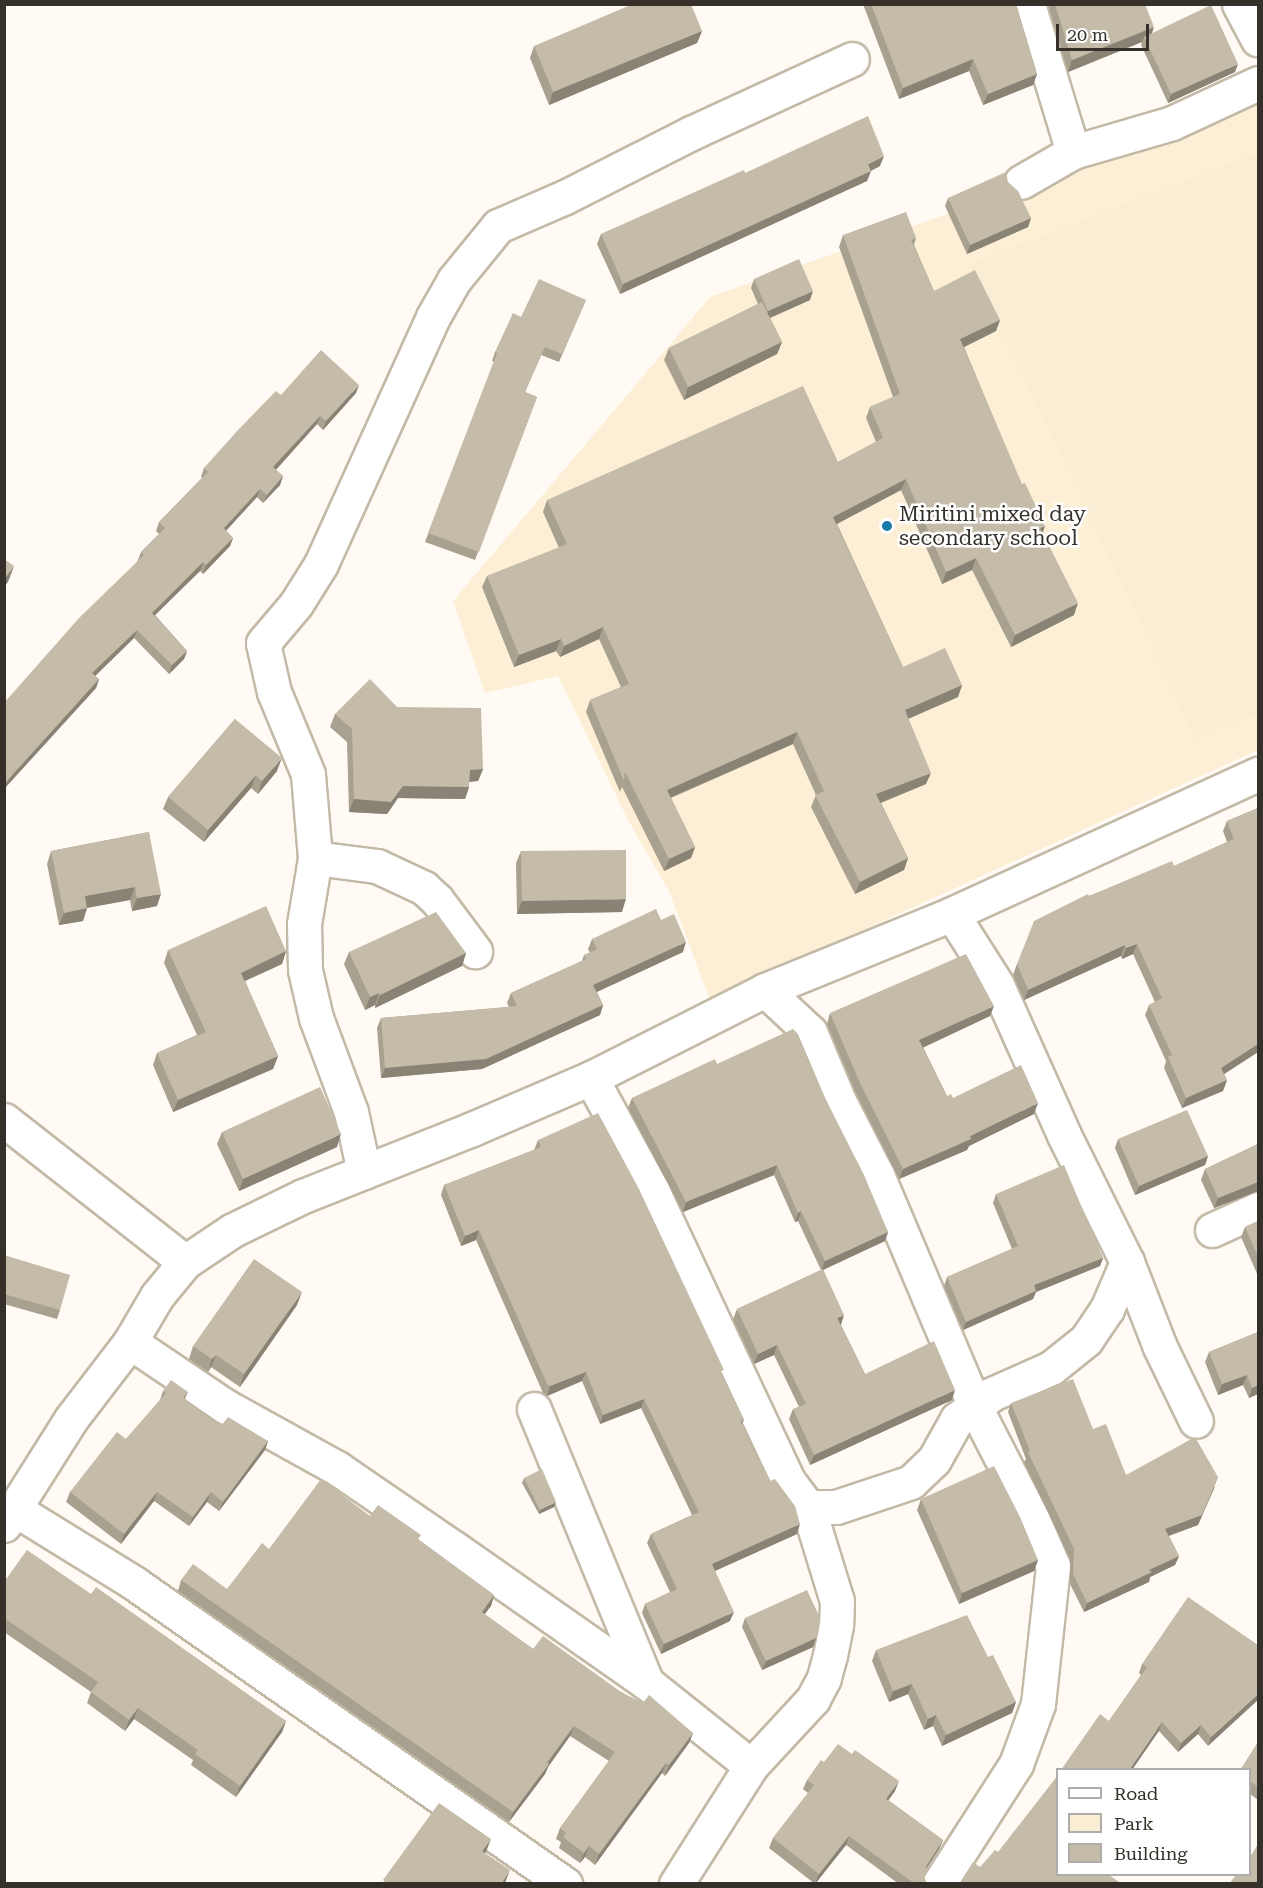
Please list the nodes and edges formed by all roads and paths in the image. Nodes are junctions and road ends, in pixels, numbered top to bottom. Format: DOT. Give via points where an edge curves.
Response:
graph roads {
  1 [pos="1028,4"];
  2 [pos="1239,4"];
  3 [pos="1258,39"];
  4 [pos="852,59"];
  5 [pos="1258,83"];
  6 [pos="1073,152"];
  7 [pos="1021,182"];
  8 [pos="1258,774"];
  9 [pos="315,858"];
  10 [pos="952,914"];
  11 [pos="475,951"];
  12 [pos="765,990"];
  13 [pos="591,1078"];
  14 [pos="4,1120"];
  15 [pos="364,1172"];
  16 [pos="1258,1209"];
  17 [pos="1212,1230"];
  18 [pos="184,1262"];
  19 [pos="1127,1262"];
  20 [pos="130,1342"];
  21 [pos="975,1407"];
  22 [pos="534,1409"];
  23 [pos="1196,1421"];
  24 [pos="808,1507"];
  25 [pos="10,1518"];
  26 [pos="647,1683"];
  27 [pos="751,1766"];
  28 [pos="565,1884"];
  29 [pos="676,1884"];
  30 [pos="939,1884"];
  1 -- 6 [label="street"];
  2 -- 3 [label="street"];
  4 -- 9 [label="street" via="498,226 454,280 321,564 296,604 263,644 274,692 308,774"];
  5 -- 6 [label="street" via="1172,123"];
  6 -- 7 [label="street"];
  8 -- 10 [label="street"];
  9 -- 11 [label="street" via="377,866 424,888"];
  9 -- 15 [label="street" via="304,924 305,970 316,1018 351,1112"];
  10 -- 12 [label="street"];
  10 -- 19 [label="street" via="998,985 1064,1135"];
  12 -- 13 [label="street"];
  12 -- 21 [label="street" via="810,1032 839,1101 878,1176"];
  13 -- 15 [label="street"];
  13 -- 24 [label="street" via="652,1190 789,1482"];
  14 -- 18 [label="street"];
  15 -- 18 [label="street" via="233,1230"];
  16 -- 17 [label="street"];
  18 -- 20 [label="street" via="157,1296"];
  19 -- 21 [label="street" via="1107,1309 1086,1340 1051,1368"];
  19 -- 23 [label="street" via="1160,1347"];
  20 -- 25 [label="street" via="72,1419"];
  20 -- 26 [label="street" via="225,1406 337,1468"];
  21 -- 24 [label="street" via="957,1419 934,1460 911,1482 836,1507"];
  21 -- 30 [label="street" via="1053,1566 1038,1704 1016,1764"];
  22 -- 26 [label="street"];
  24 -- 27 [label="street" via="837,1601 830,1655 813,1699"];
  25 -- 28 [label="street" via="134,1582"];
  26 -- 27 [label="street"];
  27 -- 29 [label="street"];
}
